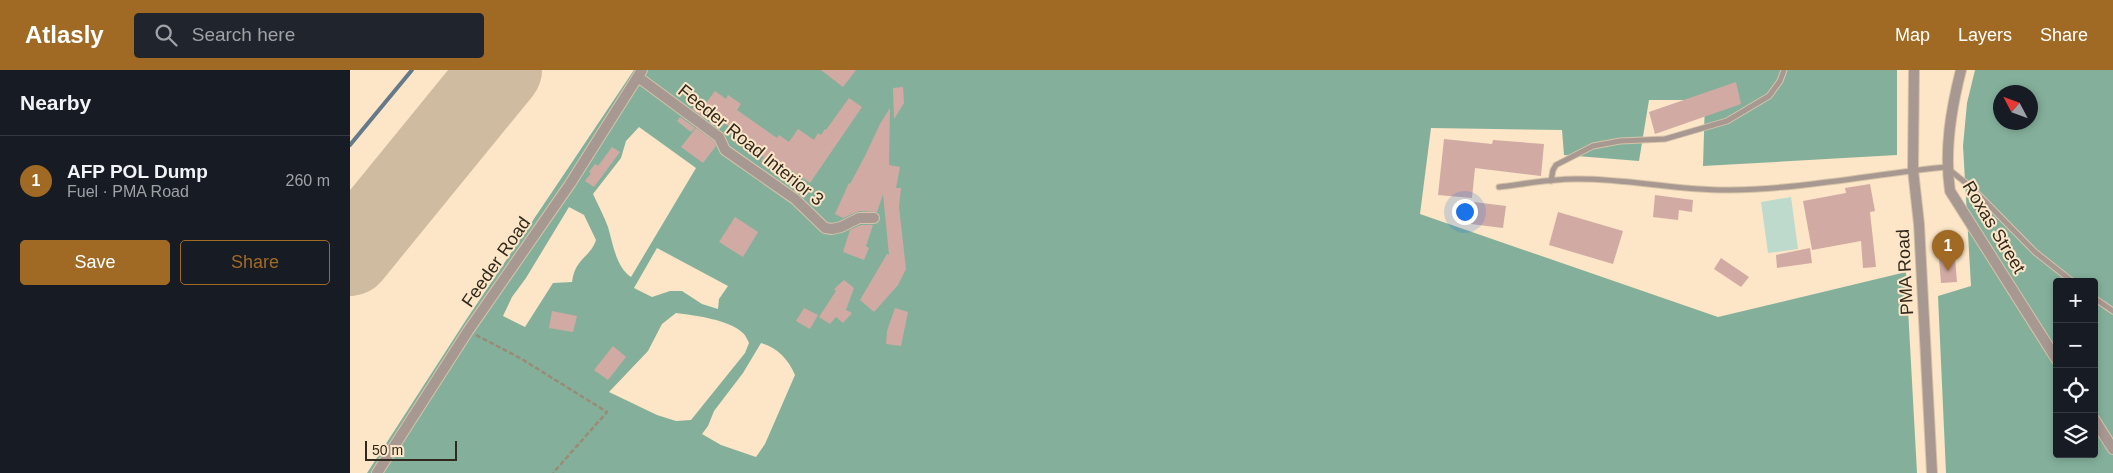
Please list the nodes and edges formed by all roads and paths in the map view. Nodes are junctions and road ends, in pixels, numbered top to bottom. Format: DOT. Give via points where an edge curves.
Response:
graph roads {
  1 [pos="1784,70"];
  2 [pos="1914,70"];
  3 [pos="1961,70"];
  4 [pos="640,74"];
  5 [pos="1946,167"];
  6 [pos="1914,170"];
  7 [pos="1550,181"];
  8 [pos="1499,187"];
  9 [pos="874,218"];
  10 [pos="2068,278"];
  11 [pos="2098,301"];
  12 [pos="2113,312"];
  13 [pos="468,331"];
  14 [pos="2053,354"];
  15 [pos="2098,426"];
  16 [pos="2113,449"];
  17 [pos="377,473"];
  18 [pos="553,473"];
  19 [pos="1932,473"];
  1 -- 7 [label="lane" via="1769,96 1727,121 1665,139 1593,146 1556,165"];
  2 -- 6 [label="street, PMA Road"];
  3 -- 5 [label="street, Roxas Street"];
  4 -- 9 [label="street, Feeder Road Interior 3" via="718,137 725,150 795,199 825,228 841,227 859,218"];
  4 -- 13 [label="street, Feeder Road" via="570,184"];
  5 -- 6 [label="lane"];
  5 -- 10 [label="lane" via="1972,188 2035,252"];
  5 -- 14 [label="street, Roxas Street" via="1950,190"];
  6 -- 7 [label="lane" via="1829,183 1730,190 1575,179"];
  6 -- 19 [label="street, PMA Road"];
  7 -- 8 [label="lane"];
  11 -- 12 [label="lane"];
  13 -- 17 [label="street, Feeder Road"];
  13 -- 18 [label="path" via="520,358 607,412"];
  15 -- 16 [label="street"];
}
